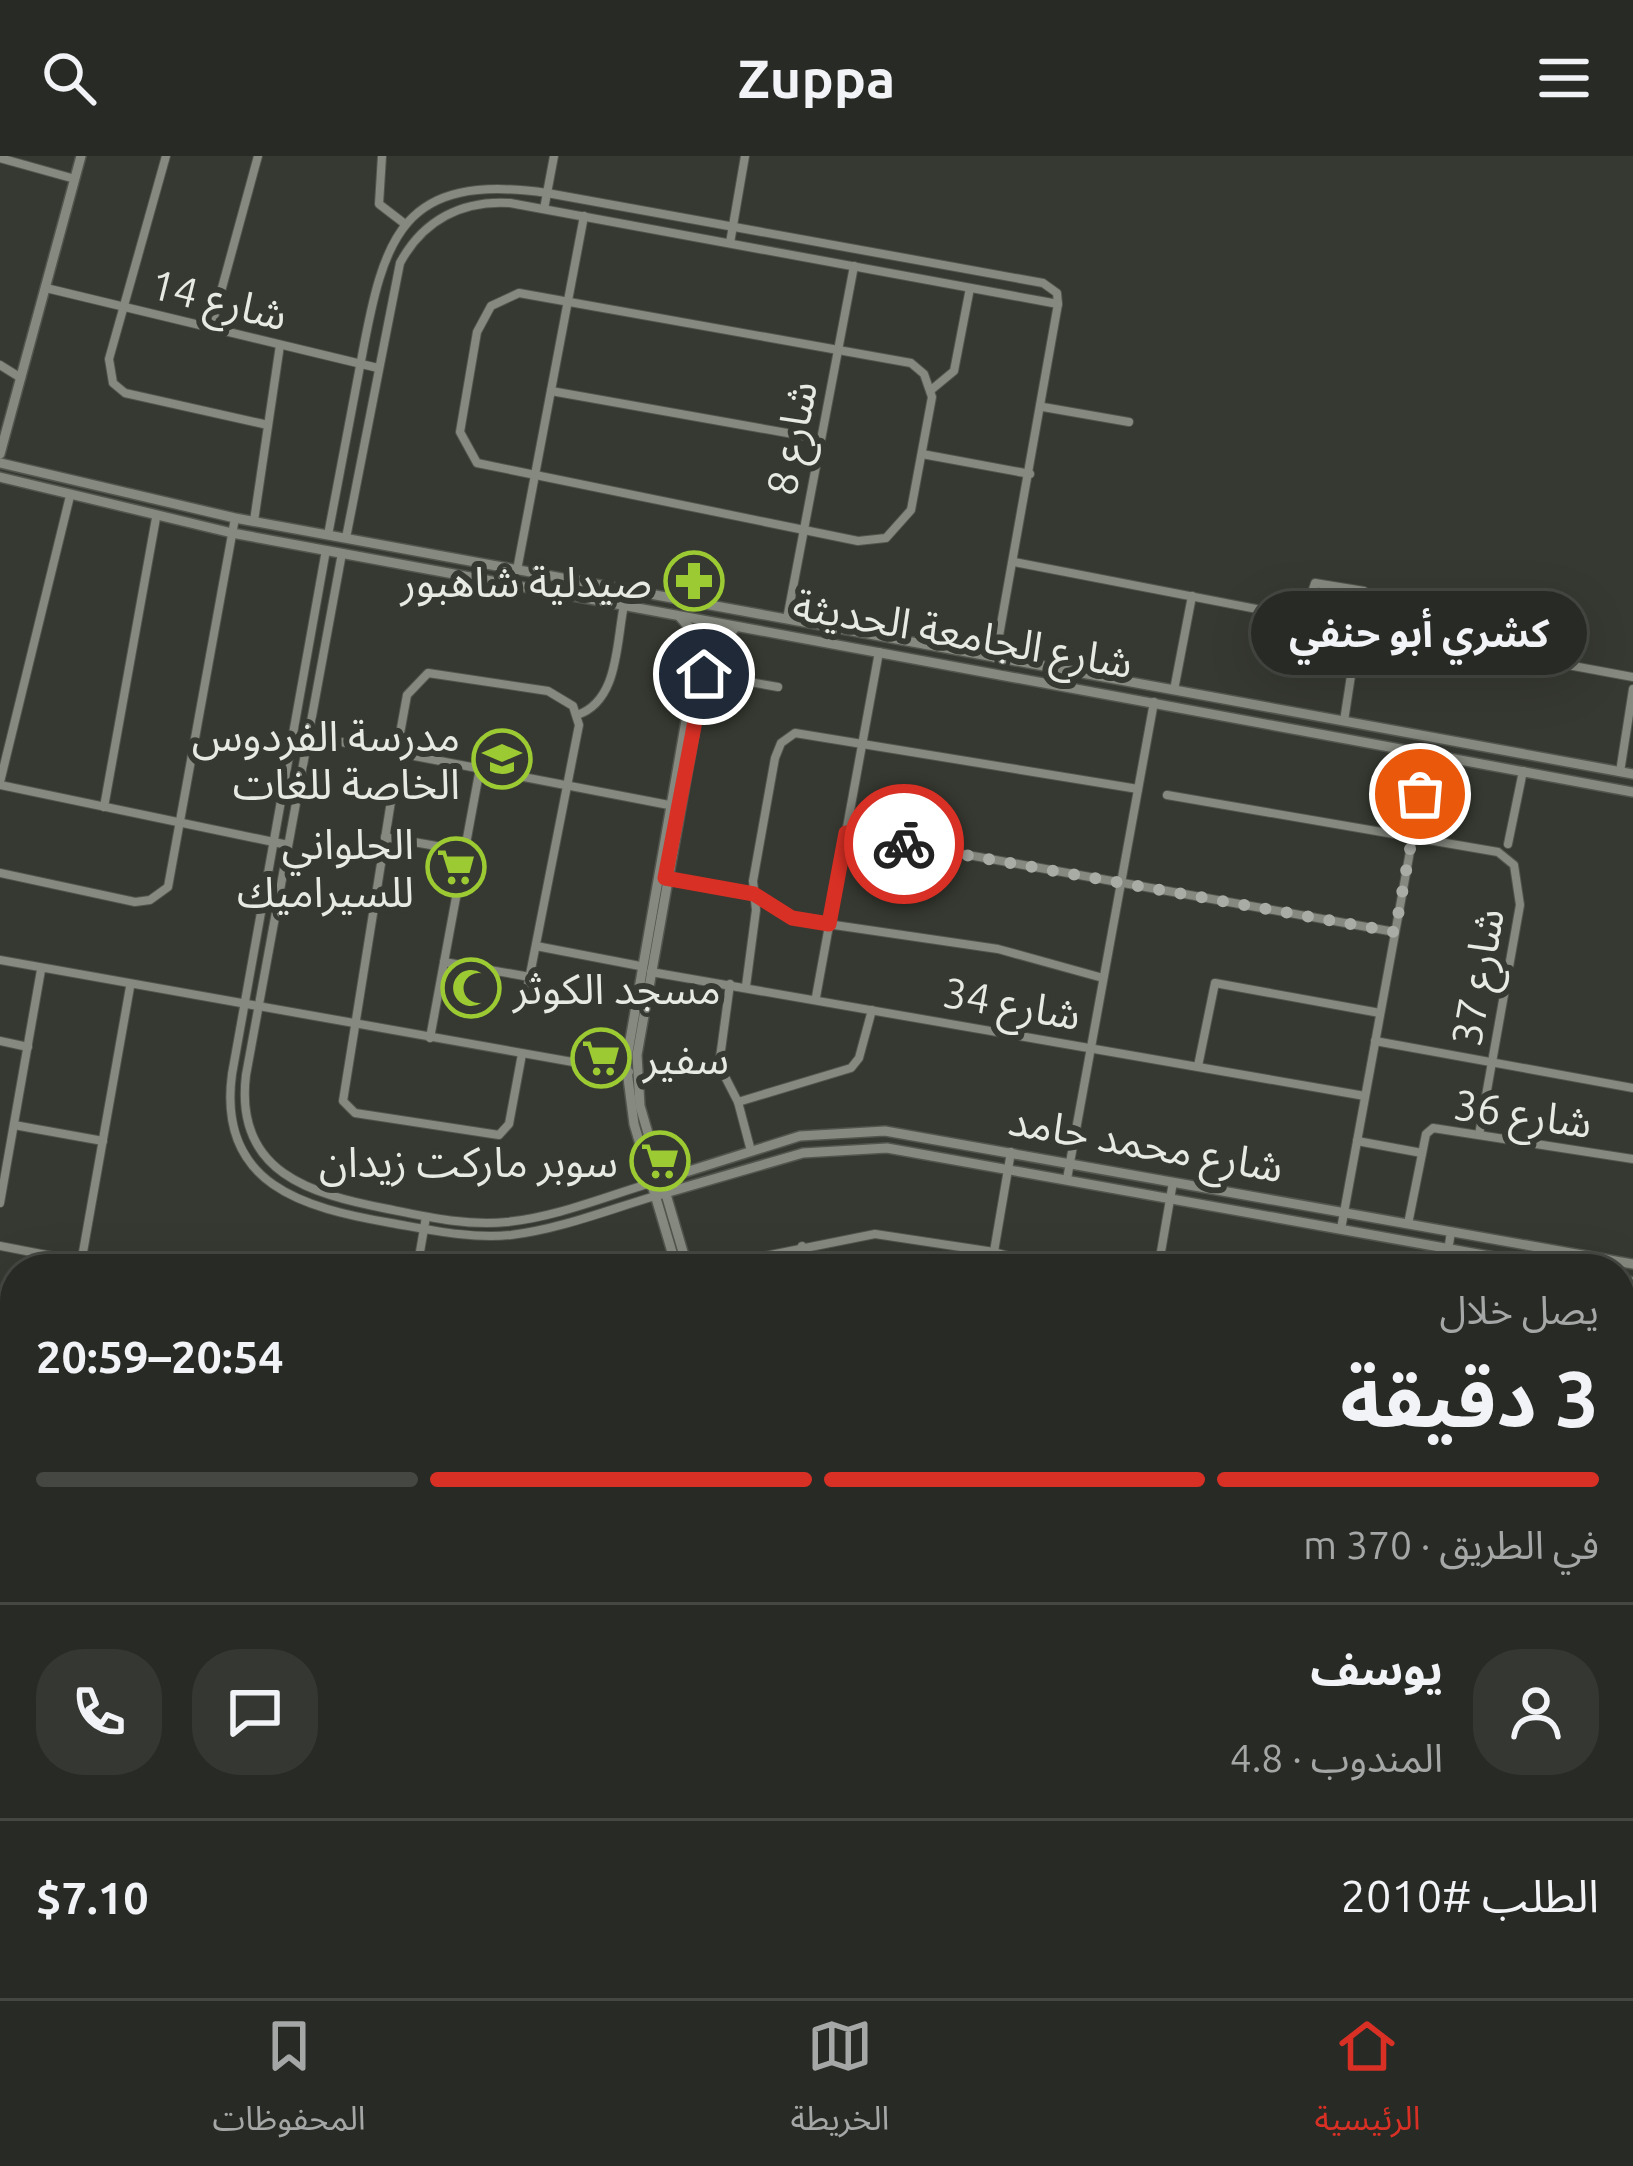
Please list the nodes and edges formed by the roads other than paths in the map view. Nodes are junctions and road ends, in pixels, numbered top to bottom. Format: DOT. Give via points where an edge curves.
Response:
graph roads {
  1 [pos="81,156"];
  2 [pos="166,156"];
  3 [pos="258,156"];
  4 [pos="382,156"];
  5 [pos="554,156"];
  6 [pos="745,156"];
  7 [pos="0,158"];
  8 [pos="75,179"];
  9 [pos="547,194"];
  10 [pos="544,209"];
  11 [pos="584,216"];
  12 [pos="406,224"];
  13 [pos="733,227"];
  14 [pos="730,243"];
  15 [pos="854,266"];
  16 [pos="46,288"];
  17 [pos="970,288"];
  18 [pos="568,302"];
  19 [pos="1058,304"];
  20 [pos="124,307"];
  21 [pos="211,328"];
  22 [pos="280,345"];
  23 [pos="838,349"];
  24 [pos="360,364"];
  25 [pos="0,365"];
  26 [pos="378,368"];
  27 [pos="21,378"];
  28 [pos="931,390"];
  29 [pos="551,392"];
  30 [pos="1043,406"];
  31 [pos="1129,422"];
  32 [pos="268,425"];
  33 [pos="821,439"];
  34 [pos="922,454"];
  35 [pos="0,458"];
  36 [pos="1030,474"];
  37 [pos="0,477"];
  38 [pos="535,477"];
  39 [pos="70,496"];
  40 [pos="156,518"];
  41 [pos="235,518"];
  42 [pos="254,521"];
  43 [pos="804,529"];
  44 [pos="232,533"];
  45 [pos="328,535"];
  46 [pos="346,538"];
  47 [pos="326,550"];
  48 [pos="342,553"];
  49 [pos="1013,562"];
  50 [pos="517,570"];
  51 [pos="566,579"];
  52 [pos="562,593"];
  53 [pos="1192,596"];
  54 [pos="624,605"];
  55 [pos="675,615"];
  56 [pos="787,621"];
  57 [pos="1362,627"];
  58 [pos="749,629"];
  59 [pos="916,644"];
  60 [pos="880,652"];
  61 [pos="913,658"];
  62 [pos="995,658"];
  63 [pos="704,674"];
  64 [pos="1633,677"];
  65 [pos="778,687"];
  66 [pos="1633,689"];
  67 [pos="1174,690"];
  68 [pos="1154,700"];
  69 [pos="577,715"];
  70 [pos="1310,715"];
  71 [pos="1344,721"];
  72 [pos="1307,730"];
  73 [pos="293,733"];
  74 [pos="309,736"];
  75 [pos="863,740"];
  76 [pos="397,750"];
  77 [pos="1428,753"];
  78 [pos="481,767"];
  79 [pos="1523,771"];
  80 [pos="1620,772"];
  81 [pos="1633,774"];
  82 [pos="0,783"];
  83 [pos="568,785"];
  84 [pos="1138,789"];
  85 [pos="1633,792"];
  86 [pos="392,795"];
  87 [pos="1167,795"];
  88 [pos="669,805"];
  89 [pos="104,807"];
  90 [pos="182,823"];
  91 [pos="846,833"];
  92 [pos="1413,836"];
  93 [pos="386,837"];
  94 [pos="274,842"];
  95 [pos="1508,844"];
  96 [pos="288,845"];
  97 [pos="465,851"];
  98 [pos="0,873"];
  99 [pos="665,878"];
  100 [pos="1121,883"];
  101 [pos="754,894"];
  102 [pos="829,924"];
  103 [pos="1395,932"];
  104 [pos="536,946"];
  105 [pos="0,960"];
  106 [pos="444,962"];
  107 [pos="645,969"];
  108 [pos="41,970"];
  109 [pos="530,977"];
  110 [pos="1103,978"];
  111 [pos="730,984"];
  112 [pos="746,986"];
  113 [pos="130,987"];
  114 [pos="816,997"];
  115 [pos="525,1000"];
  116 [pos="244,1006"];
  117 [pos="258,1009"];
  118 [pos="872,1010"];
  119 [pos="1380,1013"];
  120 [pos="354,1025"];
  121 [pos="430,1037"];
  122 [pos="0,1041"];
  123 [pos="1375,1041"];
  124 [pos="28,1047"];
  125 [pos="1091,1047"];
  126 [pos="522,1054"];
  127 [pos="236,1055"];
  128 [pos="249,1058"];
  129 [pos="1492,1063"];
  130 [pos="1198,1066"];
  131 [pos="631,1072"];
  132 [pos="1633,1088"];
  133 [pos="1365,1096"];
  134 [pos="738,1102"];
  135 [pos="14,1125"];
  136 [pos="1479,1136"];
  137 [pos="103,1141"];
  138 [pos="1357,1142"];
  139 [pos="751,1151"];
  140 [pos="1011,1152"];
  141 [pos="1422,1153"];
  142 [pos="1633,1159"];
  143 [pos="1070,1163"];
  144 [pos="1008,1168"];
  145 [pos="1067,1179"];
  146 [pos="657,1181"];
  147 [pos="1174,1182"];
  148 [pos="660,1194"];
  149 [pos="1171,1198"];
  150 [pos="0,1203"];
  151 [pos="1343,1213"];
  152 [pos="427,1217"];
  153 [pos="531,1219"];
  154 [pos="1408,1224"];
  155 [pos="1341,1228"];
  156 [pos="424,1229"];
  157 [pos="534,1231"];
  158 [pos="1451,1232"];
  159 [pos="0,1246"];
  160 [pos="802,1246"];
  161 [pos="1449,1248"];
  162 [pos="994,1252"];
  163 [pos="32,1254"];
  164 [pos="83,1254"];
  165 [pos="420,1254"];
  166 [pos="674,1254"];
  167 [pos="682,1254"];
  168 [pos="769,1254"];
  169 [pos="804,1254"];
  170 [pos="1001,1254"];
  171 [pos="1161,1254"];
  172 [pos="1448,1254"];
  173 [pos="1481,1254"];
  174 [pos="1576,1254"];
  1 -- 8 [label="street"];
  2 -- 20 [label="street"];
  3 -- 21 [label="street"];
  4 -- 12 [label="street" via="379,204"];
  5 -- 9 [label="street"];
  6 -- 13 [label="street"];
  7 -- 8 [label="street"];
  8 -- 16 [label="street"];
  9 -- 10 [label="street"];
  9 -- 12 [label="street" via="468,190"];
  9 -- 13 [label="street"];
  10 -- 11 [label="street"];
  10 -- 26 [label="street" via="480,203 427,227 400,263"];
  11 -- 14 [label="street"];
  11 -- 18 [label="street"];
  12 -- 24 [label="street" via="377,273"];
  13 -- 14 [label="street"];
  13 -- 19 [label="street" via="1043,283"];
  14 -- 15 [label="street"];
  15 -- 17 [label="street"];
  15 -- 23 [label="street, شارع 8"];
  16 -- 20 [label="street, شارع 14"];
  16 -- 27 [label="street"];
  17 -- 19 [label="street"];
  17 -- 28 [label="street" via="954,371"];
  18 -- 23 [label="street"];
  18 -- 29 [label="street"];
  18 -- 38 [label="street" via="508,295 484,313 476,332 461,423 465,449 485,467"];
  19 -- 30 [label="street"];
  20 -- 21 [label="street, شارع 14"];
  20 -- 32 [label="street" via="108,367 118,389"];
  21 -- 22 [label="street, شارع 14"];
  22 -- 24 [label="street, شارع 14"];
  22 -- 32 [label="street"];
  23 -- 28 [label="street" via="910,363"];
  23 -- 33 [label="street, شارع 8"];
  24 -- 26 [label="street, شارع 14"];
  24 -- 45 [label="street"];
  25 -- 27 [label="street"];
  26 -- 46 [label="street"];
  27 -- 35 [label="street"];
  28 -- 34 [label="street"];
  29 -- 33 [label="street"];
  29 -- 38 [label="street"];
  30 -- 31 [label="street"];
  30 -- 36 [label="street"];
  32 -- 42 [label="street"];
  33 -- 43 [label="street, شارع 8"];
  34 -- 36 [label="street"];
  34 -- 43 [label="street" via="911,510 895,533 868,542"];
  35 -- 41 [label="street, شارع الجامعة الحديثة"];
  36 -- 49 [label="street"];
  37 -- 39 [label="street, شارع الجامعة الحديثة"];
  38 -- 43 [label="street"];
  38 -- 50 [label="street"];
  39 -- 40 [label="street, شارع الجامعة الحديثة"];
  39 -- 82 [label="street"];
  40 -- 44 [label="street, شارع الجامعة الحديثة"];
  40 -- 89 [label="street"];
  41 -- 42 [label="street, شارع الجامعة الحديثة"];
  41 -- 44 [label="street"];
  42 -- 45 [label="street, شارع الجامعة الحديثة"];
  43 -- 56 [label="street, شارع 8"];
  44 -- 47 [label="street, شارع الجامعة الحديثة"];
  44 -- 90 [label="street"];
  45 -- 46 [label="street, شارع الجامعة الحديثة"];
  46 -- 50 [label="street, شارع الجامعة الحديثة"];
  47 -- 48 [label="street, شارع الجامعة الحديثة"];
  47 -- 73 [label="street"];
  48 -- 52 [label="street, شارع الجامعة الحديثة"];
  48 -- 74 [label="street"];
  49 -- 53 [label="street"];
  49 -- 62 [label="street"];
  50 -- 51 [label="street, شارع الجامعة الحديثة"];
  51 -- 52 [label="street"];
  51 -- 56 [label="street, شارع الجامعة الحديثة"];
  52 -- 54 [label="street, شارع الجامعة الحديثة"];
  53 -- 57 [label="street" via="1300,617 1313,584 1340,586 1367,594"];
  53 -- 67 [label="street"];
  54 -- 55 [label="street, شارع الجامعة الحديثة"];
  54 -- 69 [label="street" via="606,696"];
  55 -- 58 [label="street, شارع الجامعة الحديثة"];
  55 -- 88 [label="street" via="694,633 698,652"];
  56 -- 59 [label="street, شارع الجامعة الحديثة"];
  57 -- 64 [label="street"];
  57 -- 71 [label="street"];
  58 -- 60 [label="street, شارع الجامعة الحديثة"];
  58 -- 63 [label="street" via="715,640"];
  59 -- 61 [label="street"];
  59 -- 62 [label="street, شارع الجامعة الحديثة"];
  60 -- 61 [label="street, شارع الجامعة الحديثة"];
  60 -- 75 [label="street"];
  61 -- 68 [label="street, شارع الجامعة الحديثة"];
  62 -- 67 [label="street, شارع الجامعة الحديثة"];
  63 -- 65 [label="street"];
  63 -- 99 [label="street"];
  66 -- 80 [label="street"];
  67 -- 70 [label="street, شارع الجامعة الحديثة"];
  68 -- 72 [label="street, شارع الجامعة الحديثة"];
  68 -- 84 [label="street"];
  69 -- 76 [label="street" via="558,694 436,671 410,688"];
  69 -- 83 [label="street"];
  70 -- 71 [label="street, شارع الجامعة الحديثة"];
  70 -- 72 [label="street"];
  71 -- 80 [label="street, شارع الجامعة الحديثة"];
  72 -- 77 [label="street, شارع الجامعة الحديثة"];
  73 -- 74 [label="street"];
  73 -- 94 [label="street"];
  74 -- 76 [label="street"];
  74 -- 96 [label="street"];
  75 -- 84 [label="street"];
  75 -- 91 [label="street"];
  75 -- 101 [label="street" via="803,731 781,742"];
  76 -- 78 [label="street"];
  77 -- 79 [label="street, شارع الجامعة الحديثة"];
  77 -- 92 [label="street"];
  78 -- 83 [label="street"];
  78 -- 97 [label="street"];
  79 -- 85 [label="street, شارع الجامعة الحديثة"];
  79 -- 95 [label="street"];
  80 -- 81 [label="street, شارع الجامعة الحديثة"];
  82 -- 89 [label="street"];
  83 -- 88 [label="street"];
  83 -- 104 [label="street"];
  84 -- 100 [label="street"];
  86 -- 93 [label="street"];
  87 -- 92 [label="street"];
  88 -- 107 [label="street"];
  89 -- 90 [label="street"];
  90 -- 94 [label="street"];
  90 -- 98 [label="street" via="171,880 150,900"];
  91 -- 100 [label="street"];
  91 -- 102 [label="street"];
  92 -- 103 [label="street"];
  92 -- 129 [label="street, شارع 37" via="1498,853 1519,874"];
  93 -- 97 [label="street"];
  93 -- 120 [label="street"];
  94 -- 96 [label="street"];
  94 -- 116 [label="street"];
  96 -- 117 [label="street"];
  97 -- 106 [label="street"];
  99 -- 101 [label="street"];
  99 -- 107 [label="street"];
  100 -- 103 [label="street"];
  100 -- 110 [label="street"];
  101 -- 102 [label="street" via="792,918"];
  101 -- 112 [label="street"];
  102 -- 110 [label="street" via="998,949"];
  102 -- 114 [label="street"];
  103 -- 119 [label="street"];
  104 -- 107 [label="street, شارع 34"];
  104 -- 109 [label="street"];
  105 -- 108 [label="street"];
  106 -- 109 [label="street"];
  106 -- 121 [label="street"];
  107 -- 111 [label="street, شارع 34"];
  107 -- 131 [label="street"];
  108 -- 113 [label="street"];
  108 -- 124 [label="street"];
  109 -- 115 [label="street"];
  110 -- 125 [label="street"];
  111 -- 112 [label="street, شارع 34"];
  111 -- 134 [label="street" via="719,1058"];
  112 -- 114 [label="street, شارع 34"];
  113 -- 116 [label="street"];
  113 -- 137 [label="street"];
  114 -- 118 [label="street, شارع 34"];
  116 -- 117 [label="street"];
  116 -- 127 [label="street"];
  117 -- 120 [label="street"];
  117 -- 128 [label="street"];
  118 -- 125 [label="street, شارع 34"];
  118 -- 134 [label="street" via="851,1068"];
  119 -- 123 [label="street"];
  119 -- 130 [label="street" via="1214,984"];
  120 -- 121 [label="street"];
  120 -- 126 [label="street" via="343,1101 377,1117 500,1135"];
  121 -- 126 [label="street"];
  122 -- 124 [label="street"];
  123 -- 129 [label="street"];
  123 -- 133 [label="street"];
  124 -- 135 [label="street"];
  125 -- 130 [label="street, شارع 34"];
  125 -- 143 [label="street"];
  126 -- 131 [label="street"];
  127 -- 128 [label="street"];
  127 -- 156 [label="street" via="235,1130 264,1178 312,1208"];
  128 -- 152 [label="street" via="245,1108 275,1168 319,1195"];
  129 -- 132 [label="street"];
  129 -- 136 [label="street, شارع 37"];
  130 -- 133 [label="street, شارع 34"];
  131 -- 146 [label="street" via="631,1111"];
  133 -- 138 [label="street"];
  134 -- 139 [label="street"];
  135 -- 137 [label="street"];
  135 -- 150 [label="street"];
  136 -- 141 [label="street, شارع 36" via="1430,1130"];
  136 -- 142 [label="street, شارع 36"];
  137 -- 164 [label="street"];
  138 -- 141 [label="street"];
  138 -- 151 [label="street"];
  139 -- 140 [label="street, شارع محمد حامد" via="864,1130"];
  139 -- 146 [label="street, شارع محمد حامد"];
  140 -- 143 [label="street, شارع محمد حامد"];
  140 -- 144 [label="street"];
  141 -- 154 [label="street, شارع 36"];
  143 -- 145 [label="street"];
  143 -- 147 [label="street, شارع محمد حامد"];
  144 -- 145 [label="street, شارع محمد حامد"];
  144 -- 148 [label="street, شارع محمد حامد" via="836,1148"];
  144 -- 162 [label="street"];
  145 -- 149 [label="street, شارع محمد حامد"];
  146 -- 148 [label="street"];
  146 -- 153 [label="street"];
  147 -- 149 [label="street"];
  147 -- 151 [label="street, شارع محمد حامد"];
  148 -- 157 [label="street"];
  148 -- 166 [label="street"];
  148 -- 167 [label="street"];
  149 -- 155 [label="street, شارع محمد حامد"];
  149 -- 171 [label="street"];
  151 -- 154 [label="street, شارع محمد حامد"];
  151 -- 155 [label="street"];
  152 -- 153 [label="street"];
  152 -- 156 [label="street"];
  153 -- 157 [label="street"];
  154 -- 158 [label="street, شارع محمد حامد"];
  155 -- 161 [label="street, شارع محمد حامد"];
  156 -- 157 [label="street" via="478,1236"];
  156 -- 165 [label="street"];
  158 -- 161 [label="street"];
  158 -- 174 [label="street, شارع محمد حامد"];
  159 -- 163 [label="street"];
  160 -- 162 [label="street" via="875,1234"];
  160 -- 168 [label="street"];
  160 -- 169 [label="street"];
  161 -- 172 [label="street"];
  161 -- 173 [label="street, شارع محمد حامد"];
  162 -- 170 [label="street"];
}
